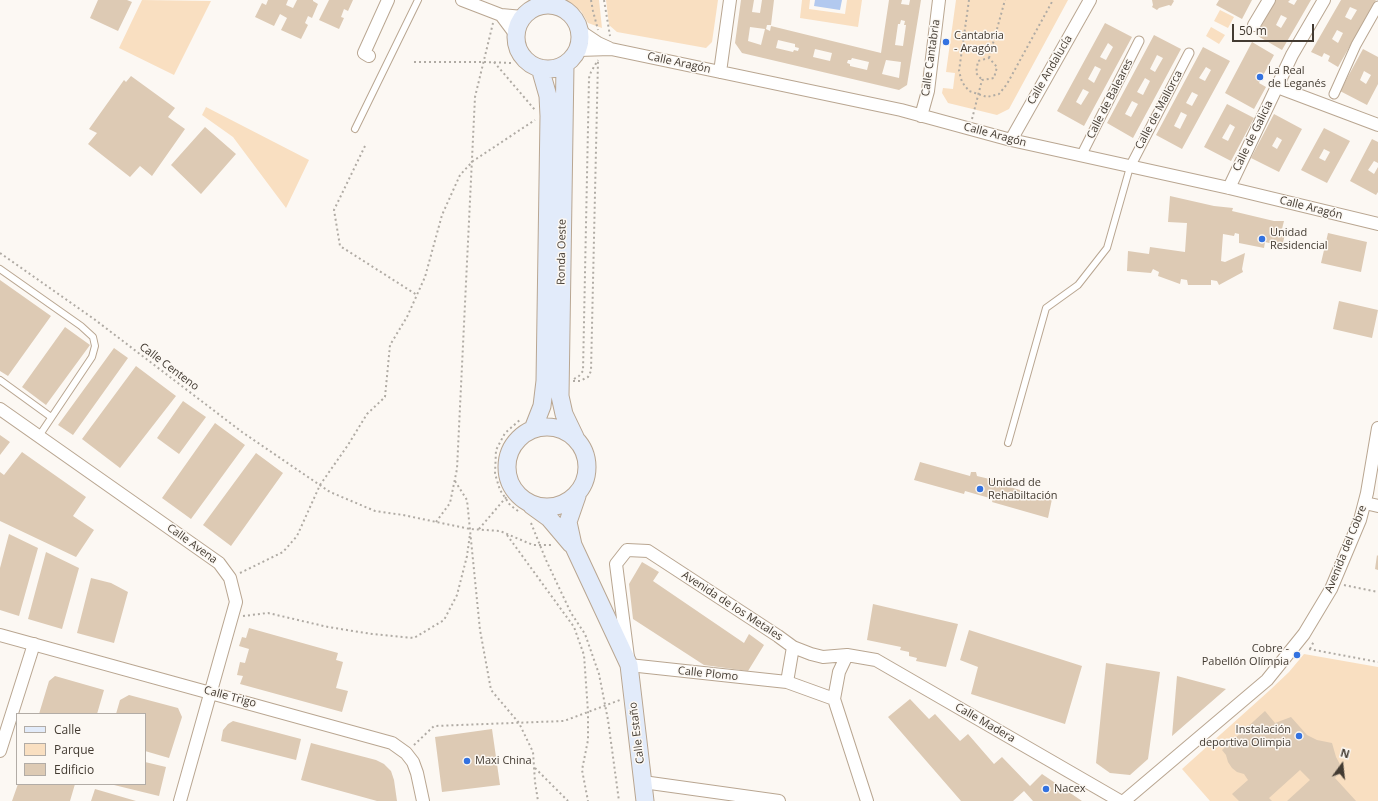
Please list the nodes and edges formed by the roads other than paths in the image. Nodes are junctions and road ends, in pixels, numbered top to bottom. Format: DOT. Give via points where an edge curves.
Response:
graph roads {
  1 [pos="388,0"];
  2 [pos="418,0"];
  3 [pos="462,0"];
  4 [pos="730,0"];
  5 [pos="939,0"];
  6 [pos="1090,0"];
  7 [pos="1269,0"];
  8 [pos="1324,0"];
  9 [pos="538,3"];
  10 [pos="560,4"];
  11 [pos="1378,6"];
  12 [pos="498,18"];
  13 [pos="523,18"];
  14 [pos="1254,25"];
  15 [pos="580,31"];
  16 [pos="516,35"];
  17 [pos="1140,41"];
  18 [pos="578,50"];
  19 [pos="598,50"];
  20 [pos="1189,53"];
  21 [pos="369,56"];
  22 [pos="565,65"];
  23 [pos="540,68"];
  24 [pos="720,72"];
  25 [pos="1277,87"];
  26 [pos="1334,94"];
  27 [pos="921,116"];
  28 [pos="1377,121"];
  29 [pos="355,129"];
  30 [pos="1011,140"];
  31 [pos="1081,156"];
  32 [pos="1130,166"];
  33 [pos="1228,188"];
  34 [pos="1378,224"];
  35 [pos="0,269"];
  36 [pos="0,380"];
  37 [pos="0,409"];
  38 [pos="51,417"];
  39 [pos="528,423"];
  40 [pos="1378,428"];
  41 [pos="39,436"];
  42 [pos="574,437"];
  43 [pos="1008,443"];
  44 [pos="577,496"];
  45 [pos="1370,497"];
  46 [pos="1378,506"];
  47 [pos="522,507"];
  48 [pos="573,545"];
  49 [pos="627,550"];
  50 [pos="0,635"];
  51 [pos="34,644"];
  52 [pos="793,646"];
  53 [pos="847,655"];
  54 [pos="628,665"];
  55 [pos="787,682"];
  56 [pos="211,692"];
  57 [pos="834,700"];
  58 [pos="0,751"];
  59 [pos="643,782"];
  60 [pos="180,801"];
  61 [pos="423,801"];
  62 [pos="645,801"];
  63 [pos="779,801"];
  64 [pos="867,801"];
  65 [pos="1120,801"];
  66 [pos="1124,801"];
  1 -- 21 [label="street" via="364,53"];
  2 -- 29 [label="lane"];
  3 -- 12 [label="street"];
  4 -- 24 [label="street"];
  5 -- 27 [label="street, Calle Cantabria" via="928,91"];
  6 -- 30 [label="street, Calle Andalucía"];
  7 -- 14 [label="street"];
  8 -- 25 [label="street, Calle de Galicia" via="1292,55"];
  9 -- 10 [label="main road" via="551,6"];
  9 -- 13 [label="main road"];
  10 -- 15 [label="main road" via="574,18"];
  11 -- 26 [label="street" via="1356,45"];
  12 -- 13 [label="street"];
  12 -- 16 [label="street"];
  13 -- 16 [label="main road"];
  15 -- 18 [label="main road"];
  15 -- 19 [label="street"];
  16 -- 23 [label="main road" via="517,46 522,56 530,64"];
  17 -- 31 [label="street, Calle de Baleares"];
  18 -- 19 [label="street, Calle Aragón"];
  18 -- 22 [label="main road"];
  19 -- 24 [label="street, Calle Aragón" via="612,49"];
  20 -- 32 [label="street, Calle de Mallorca"];
  22 -- 23 [label="main road" via="548,70"];
  22 -- 42 [label="main road, Ronda Oeste" via="560,396 564,414"];
  23 -- 39 [label="main road, Ronda Oeste" via="548,96 549,112 545,381 542,406"];
  24 -- 27 [label="street, Calle Aragón"];
  25 -- 28 [label="street"];
  25 -- 33 [label="street, Calle de Galicia"];
  27 -- 30 [label="street, Calle Aragón"];
  30 -- 31 [label="street, Calle Aragón"];
  31 -- 32 [label="street, Calle Aragón"];
  32 -- 33 [label="street, Calle Aragón"];
  32 -- 43 [label="lane" via="1107,248 1078,285 1046,308"];
  33 -- 34 [label="street, Calle Aragón"];
  35 -- 38 [label="lane" via="93,337 95,346 92,357"];
  36 -- 38 [label="lane"];
  37 -- 41 [label="street, Calle Avena"];
  38 -- 41 [label="lane"];
  39 -- 42 [label="main road" via="565,430"];
  39 -- 47 [label="main road" via="513,445 507,469 509,482"];
  40 -- 45 [label="street, Avenida del Cobre"];
  41 -- 56 [label="street, Calle Avena" via="219,563 230,578 236,602"];
  42 -- 44 [label="main road" via="583,447 588,459 588,472"];
  44 -- 47 [label="main road" via="565,504 552,508"];
  44 -- 48 [label="main road, Calle Estaño" via="568,522"];
  45 -- 46 [label="street"];
  45 -- 66 [label="street, Avenida del Cobre" via="1331,589 1299,641 1267,680"];
  47 -- 48 [label="main road, Calle Estaño" via="549,518"];
  48 -- 54 [label="main road, Calle Estaño"];
  49 -- 52 [label="street, Avenida de los Metales" via="648,550"];
  49 -- 54 [label="street, Calle Estaño" via="616,564"];
  50 -- 51 [label="street, Calle Trigo"];
  51 -- 56 [label="street, Calle Trigo"];
  51 -- 58 [label="street"];
  52 -- 53 [label="street, Calle Madera" via="823,657"];
  52 -- 55 [label="street, Avenida de los Metales"];
  53 -- 57 [label="street" via="839,672"];
  53 -- 65 [label="street, Calle Madera" via="876,660"];
  54 -- 55 [label="street, Calle Plomo"];
  54 -- 59 [label="main road, Calle Estaño"];
  55 -- 57 [label="street"];
  56 -- 60 [label="street, Calle Avena"];
  56 -- 61 [label="street, Calle Trigo" via="392,743 413,762"];
  57 -- 64 [label="street"];
  59 -- 62 [label="main road, Calle Estaño"];
  59 -- 63 [label="street"];
}
